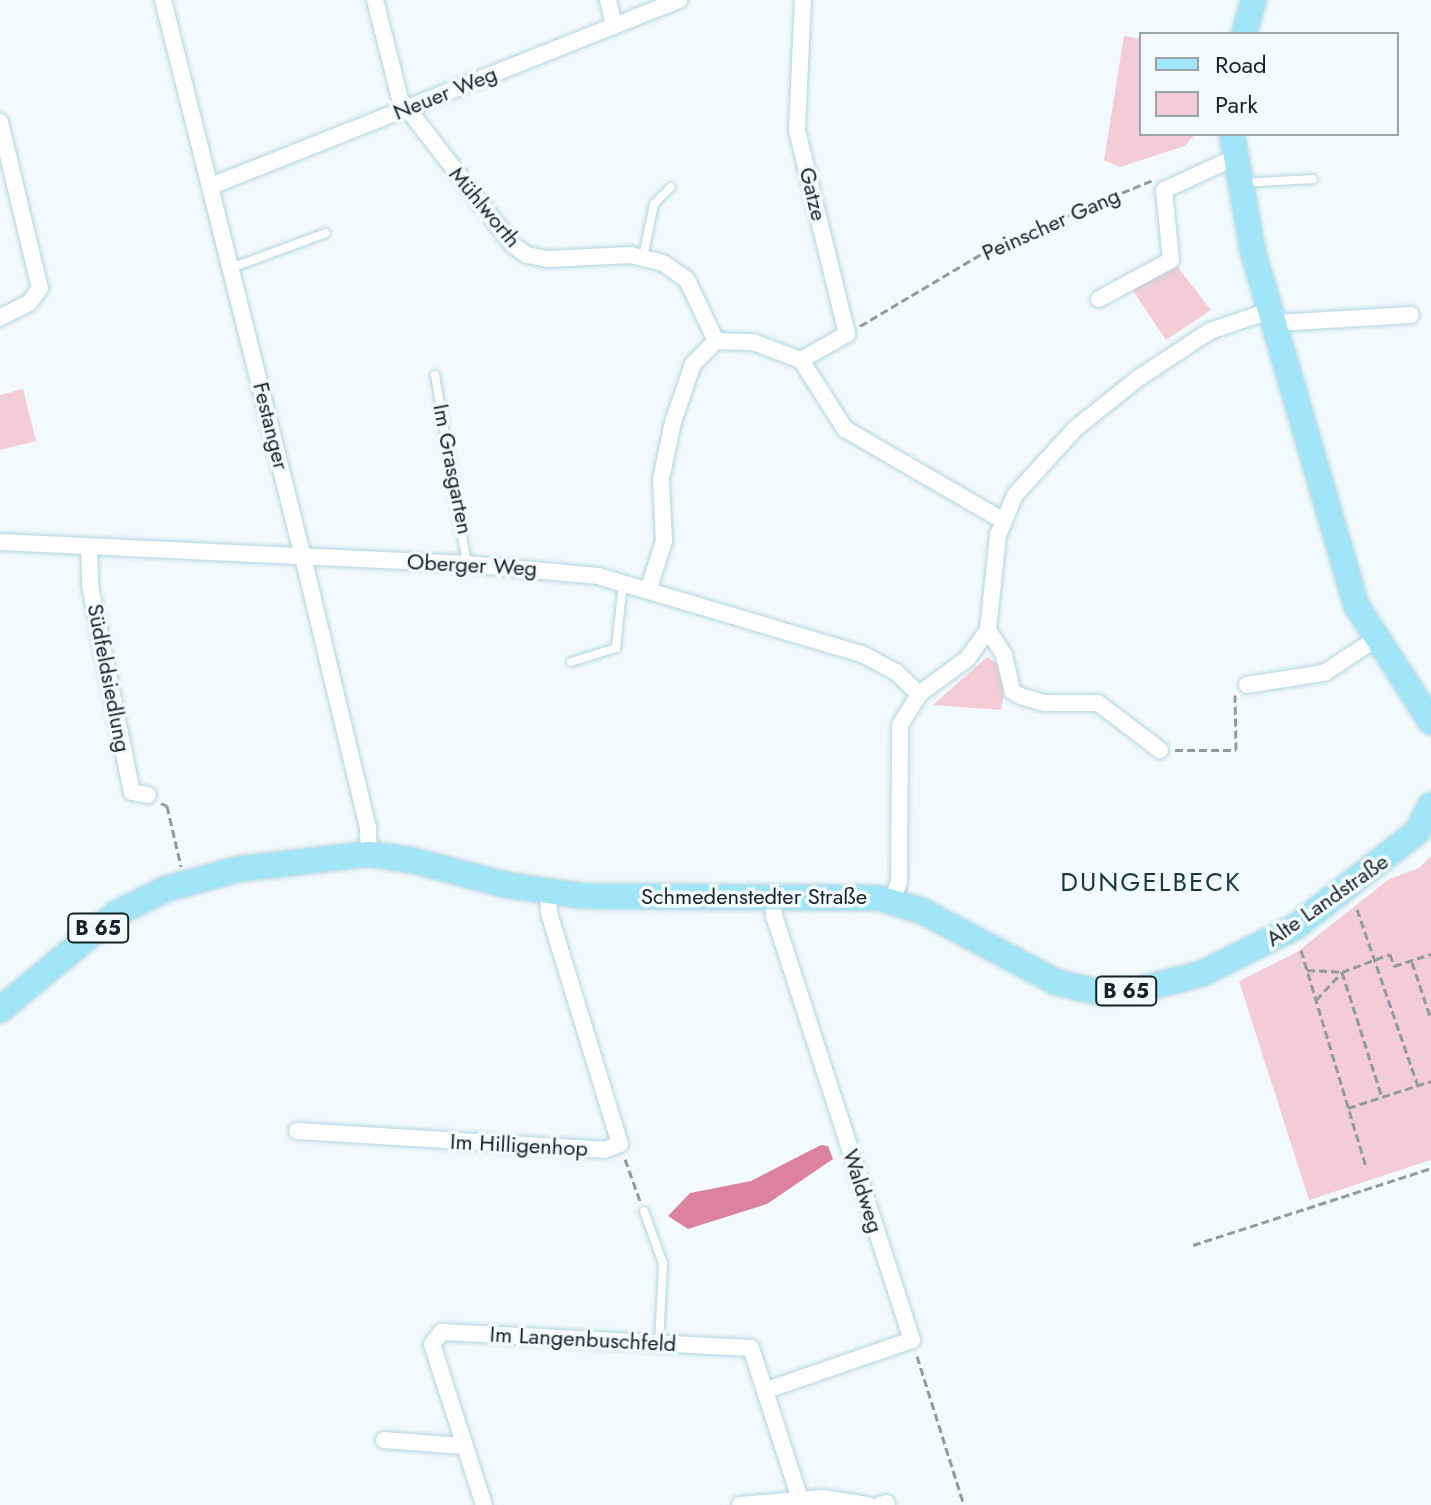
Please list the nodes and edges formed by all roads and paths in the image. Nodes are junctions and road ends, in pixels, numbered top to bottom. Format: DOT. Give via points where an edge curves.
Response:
graph roads {
  1 [pos="163,0"];
  2 [pos="375,0"];
  3 [pos="608,0"];
  4 [pos="679,0"];
  5 [pos="803,0"];
  6 [pos="1254,0"];
  7 [pos="614,26"];
  8 [pos="1245,32"];
  9 [pos="406,109"];
  10 [pos="0,122"];
  11 [pos="1233,146"];
  12 [pos="1162,176"];
  13 [pos="1313,179"];
  14 [pos="1238,183"];
  15 [pos="211,186"];
  16 [pos="671,187"];
  17 [pos="326,233"];
  18 [pos="643,257"];
  19 [pos="231,268"];
  20 [pos="1099,299"];
  21 [pos="1411,315"];
  22 [pos="1274,317"];
  23 [pos="0,318"];
  24 [pos="847,334"];
  25 [pos="716,341"];
  26 [pos="801,360"];
  27 [pos="435,375"];
  28 [pos="1002,520"];
  29 [pos="0,542"];
  30 [pos="89,548"];
  31 [pos="303,557"];
  32 [pos="467,564"];
  33 [pos="623,581"];
  34 [pos="649,588"];
  35 [pos="988,630"];
  36 [pos="1374,640"];
  37 [pos="571,662"];
  38 [pos="1247,685"];
  39 [pos="919,694"];
  40 [pos="1431,722"];
  41 [pos="1160,750"];
  42 [pos="148,795"];
  43 [pos="1431,805"];
  44 [pos="369,854"];
  45 [pos="181,866"];
  46 [pos="548,891"];
  47 [pos="773,895"];
  48 [pos="892,901"];
  49 [pos="1357,909"];
  50 [pos="1301,950"];
  51 [pos="1431,954"];
  52 [pos="1376,959"];
  53 [pos="1411,960"];
  54 [pos="1307,970"];
  55 [pos="1342,972"];
  56 [pos="1316,1000"];
  57 [pos="0,1010"];
  58 [pos="1431,1019"];
  59 [pos="1431,1081"];
  60 [pos="1418,1086"];
  61 [pos="1382,1097"];
  62 [pos="1348,1108"];
  63 [pos="297,1131"];
  64 [pos="620,1144"];
  65 [pos="1366,1167"];
  66 [pos="1431,1168"];
  67 [pos="644,1211"];
  68 [pos="1193,1245"];
  69 [pos="912,1340"];
  70 [pos="659,1342"];
  71 [pos="767,1390"];
  72 [pos="384,1440"];
  73 [pos="464,1446"];
  74 [pos="800,1499"];
  75 [pos="484,1505"];
  76 [pos="740,1505"];
  77 [pos="868,1505"];
  78 [pos="964,1505"];
  1 -- 15 [label="street, Festanger"];
  2 -- 9 [label="street"];
  3 -- 7 [label="street"];
  4 -- 7 [label="street, Neuer Weg"];
  5 -- 24 [label="street, Gatze" via="797,130"];
  6 -- 8 [label="main road"];
  7 -- 9 [label="street, Neuer Weg"];
  9 -- 15 [label="street, Neuer Weg"];
  9 -- 18 [label="street, Mühlworth" via="486,214 527,255"];
  10 -- 23 [label="street" via="40,288 29,303"];
  11 -- 14 [label="main road"];
  11 -- 20 [label="street" via="1164,190 1171,260"];
  12 -- 24 [label="path, Peinscher Gang" via="1000,243"];
  13 -- 14 [label="lane"];
  14 -- 22 [label="main road"];
  15 -- 19 [label="street, Festanger"];
  16 -- 18 [label="lane" via="654,204"];
  17 -- 19 [label="lane"];
  18 -- 25 [label="street, Mühlworth" via="687,280"];
  19 -- 31 [label="street, Festanger"];
  21 -- 22 [label="street"];
  22 -- 28 [label="street" via="1210,331 1136,380 1058,445 1015,495"];
  22 -- 36 [label="main road" via="1345,571"];
  24 -- 26 [label="street"];
  25 -- 26 [label="street" via="753,342"];
  25 -- 34 [label="street" via="693,364 673,422 661,479 664,541"];
  26 -- 28 [label="street" via="845,429"];
  27 -- 32 [label="lane, Im Grasgarten"];
  28 -- 35 [label="street"];
  29 -- 30 [label="street, Oberger Weg"];
  30 -- 31 [label="street, Oberger Weg"];
  30 -- 42 [label="street, Südfeldsiedlung" via="90,586 132,792"];
  31 -- 32 [label="street, Oberger Weg"];
  31 -- 44 [label="street, Festanger" via="368,827"];
  32 -- 33 [label="street, Oberger Weg"];
  33 -- 34 [label="street, Oberger Weg"];
  33 -- 37 [label="lane" via="616,648"];
  34 -- 39 [label="street, Oberger Weg" via="862,654 896,672"];
  35 -- 39 [label="street, Schmedenstedter Straße" via="967,659"];
  35 -- 41 [label="street" via="1004,655 1012,691 1045,703 1098,703"];
  36 -- 38 [label="street" via="1324,673"];
  36 -- 40 [label="main road"];
  38 -- 41 [label="path" via="1248,693 1233,696 1236,750"];
  39 -- 48 [label="street, Schmedenstedter Straße" via="900,725 896,744 899,882"];
  42 -- 45 [label="path" via="167,806"];
  43 -- 48 [label="main road, Alte Landstraße / B 65" via="1417,832 1295,927 1235,960 1150,988 1077,990 1030,972 955,927"];
  44 -- 46 [label="main road, Schmedenstedter Straße / B 65"];
  44 -- 57 [label="main road, Schmedenstedter Straße / B 65" via="239,869 166,889 117,913"];
  46 -- 47 [label="main road, Schmedenstedter Straße / B 65" via="611,897"];
  46 -- 64 [label="street, Im Hilligenhop" via="549,913"];
  47 -- 48 [label="main road, Schmedenstedter Straße / B 65" via="846,894"];
  47 -- 69 [label="street, Waldweg" via="774,916"];
  49 -- 52 [label="path"];
  50 -- 54 [label="path"];
  51 -- 53 [label="path"];
  52 -- 53 [label="path" via="1390,954 1394,966"];
  52 -- 55 [label="path"];
  52 -- 60 [label="path"];
  53 -- 58 [label="path"];
  54 -- 55 [label="path"];
  54 -- 56 [label="path"];
  55 -- 56 [label="path"];
  55 -- 61 [label="path"];
  56 -- 62 [label="path"];
  59 -- 60 [label="path"];
  60 -- 61 [label="path"];
  61 -- 62 [label="path"];
  62 -- 65 [label="path"];
  63 -- 64 [label="street, Im Hilligenhop" via="604,1150"];
  64 -- 67 [label="path"];
  66 -- 68 [label="path"];
  67 -- 70 [label="lane" via="663,1264"];
  69 -- 71 [label="street"];
  69 -- 78 [label="path"];
  70 -- 71 [label="street, Im Langenbuschfeld" via="751,1348"];
  70 -- 73 [label="street, Im Langenbuschfeld" via="442,1332 434,1336 432,1344"];
  71 -- 74 [label="street, Im Langenbuschfeld"];
  72 -- 73 [label="street"];
  73 -- 75 [label="street, Im Langenbuschfeld"];
  74 -- 76 [label="street"];
  74 -- 77 [label="street"];
}
